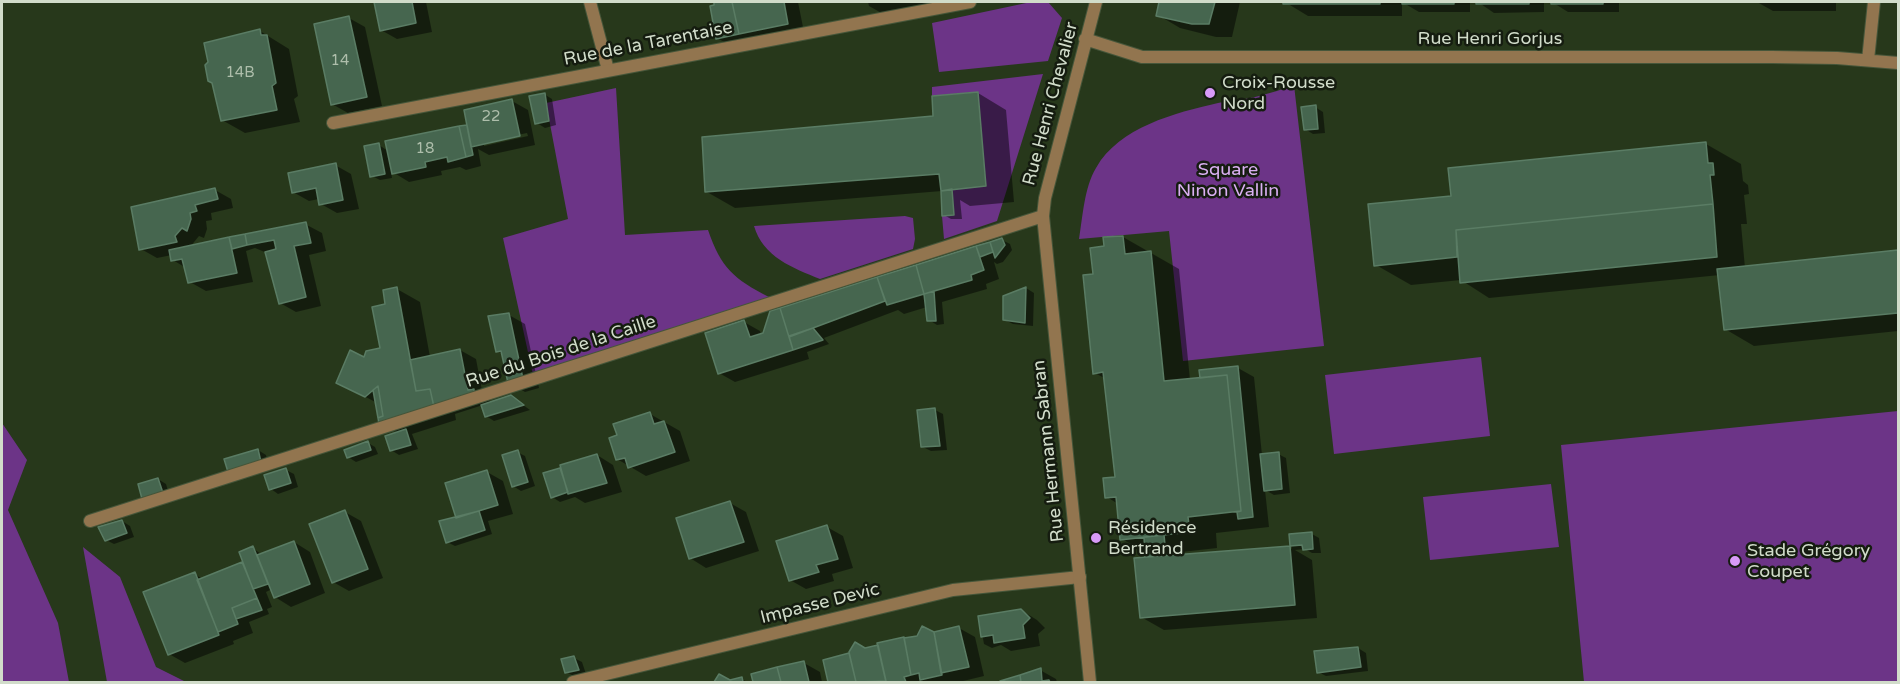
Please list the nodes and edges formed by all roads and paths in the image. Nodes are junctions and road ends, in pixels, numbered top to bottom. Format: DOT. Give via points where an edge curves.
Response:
graph roads {
  1 [pos="590,2"];
  2 [pos="970,2"];
  3 [pos="1096,2"];
  4 [pos="1874,2"];
  5 [pos="1085,39"];
  6 [pos="1868,60"];
  7 [pos="1899,63"];
  8 [pos="608,70"];
  9 [pos="333,123"];
  10 [pos="1043,216"];
  11 [pos="90,521"];
  12 [pos="1080,577"];
  13 [pos="573,682"];
  14 [pos="1090,682"];
  1 -- 8 [label="street"];
  2 -- 8 [label="street, Rue de la Tarentaise"];
  3 -- 5 [label="street, Rue Henri Chevalier"];
  4 -- 6 [label="street"];
  5 -- 6 [label="street, Rue Henri Gorjus" via="1142,57"];
  5 -- 10 [label="street, Rue Henri Chevalier"];
  6 -- 7 [label="street, Rue Henri Gorjus"];
  8 -- 9 [label="street, Rue de la Tarentaise"];
  10 -- 11 [label="street, Rue du Bois de la Caille"];
  10 -- 12 [label="street, Rue Hermann Sabran"];
  12 -- 13 [label="street, Impasse Devic" via="953,590"];
  12 -- 14 [label="street, Rue Hermann Sabran"];
}
